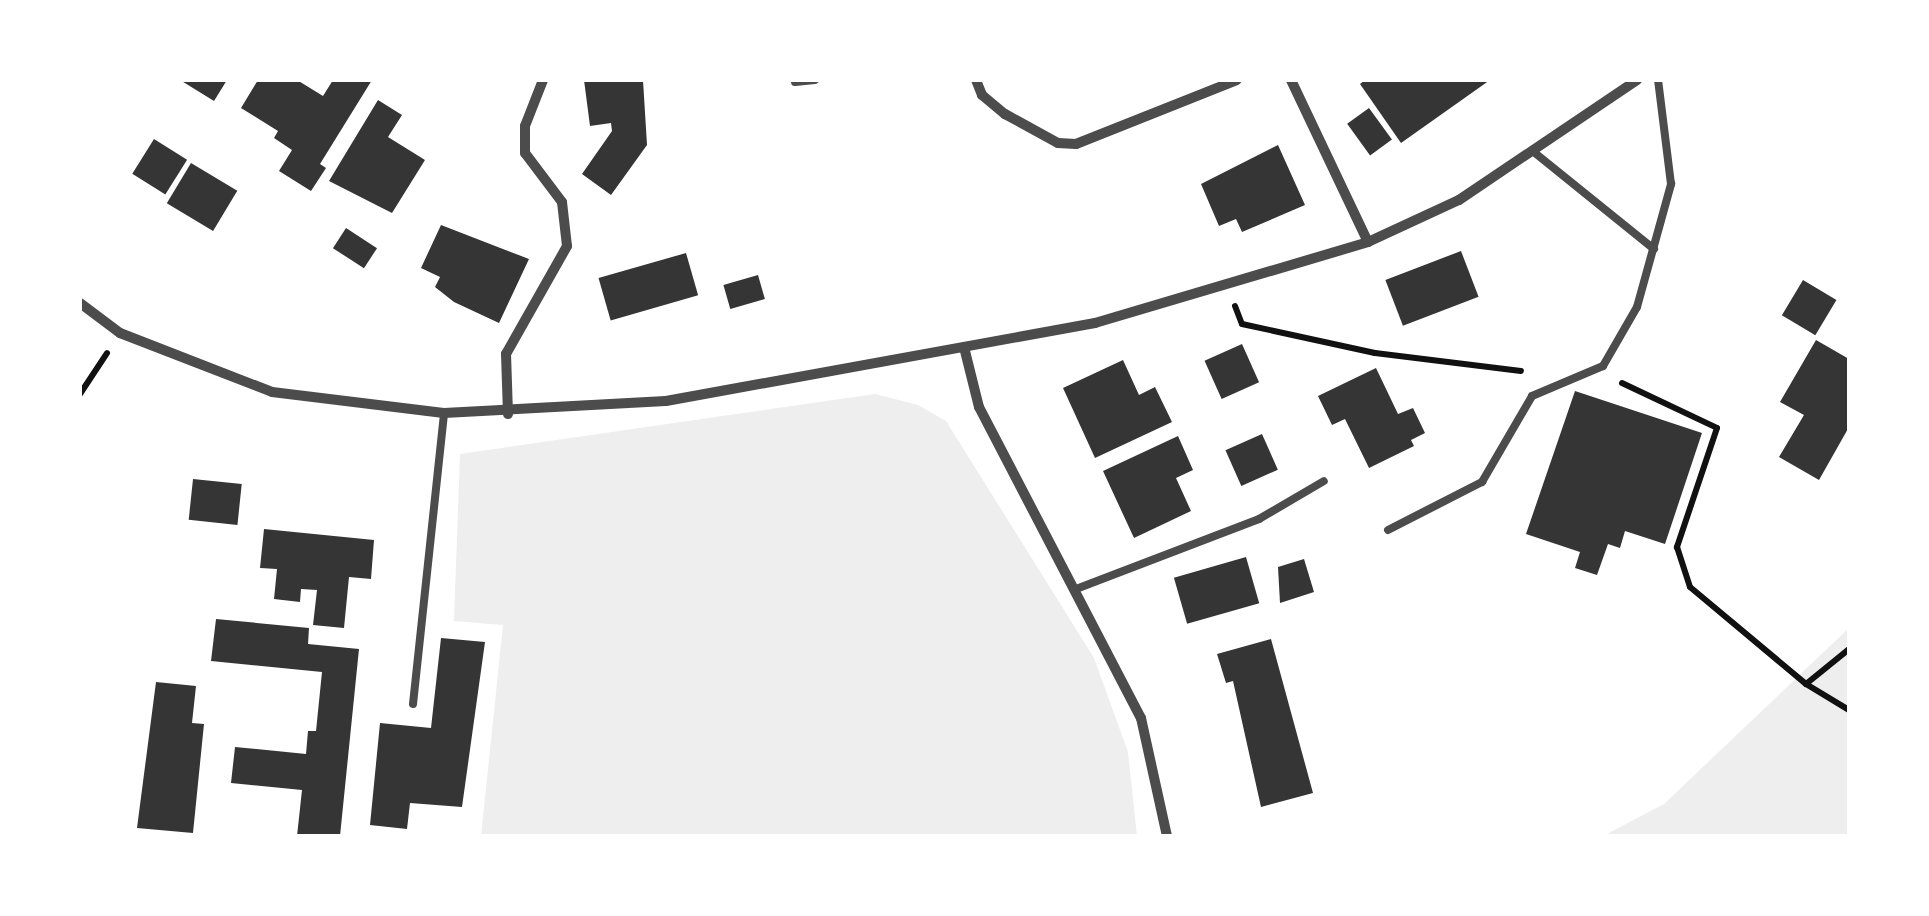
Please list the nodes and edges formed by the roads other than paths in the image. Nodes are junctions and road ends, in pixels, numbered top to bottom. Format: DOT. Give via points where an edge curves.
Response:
graph roads {
  1 [pos="543,80"];
  2 [pos="815,80"];
  3 [pos="976,80"];
  4 [pos="1237,80"];
  5 [pos="1290,80"];
  6 [pos="1636,80"];
  7 [pos="1658,80"];
  8 [pos="795,82"];
  9 [pos="1534,152"];
  10 [pos="1368,242"];
  11 [pos="1654,249"];
  12 [pos="80,303"];
  13 [pos="964,348"];
  14 [pos="444,413"];
  15 [pos="508,414"];
  16 [pos="1324,480"];
  17 [pos="1388,530"];
  18 [pos="1076,588"];
  19 [pos="413,704"];
  20 [pos="1167,836"];
  1 -- 15 [label="street" via="525,126 525,153 562,202 567,246 506,354"];
  2 -- 8 [label="lane"];
  3 -- 4 [label="street" via="982,95 1005,114 1058,143 1076,144"];
  5 -- 10 [label="street"];
  6 -- 9 [label="street"];
  7 -- 11 [label="lane" via="1671,184"];
  9 -- 10 [label="street" via="1459,200"];
  9 -- 11 [label="lane"];
  10 -- 13 [label="street" via="1094,323"];
  11 -- 17 [label="lane" via="1637,307 1603,366 1532,396 1482,482"];
  12 -- 14 [label="street" via="120,332 272,392"];
  13 -- 15 [label="street" via="666,401"];
  13 -- 18 [label="street" via="978,407"];
  14 -- 15 [label="street"];
  14 -- 19 [label="lane"];
  16 -- 18 [label="lane" via="1259,519"];
  18 -- 20 [label="street" via="1141,718"];
}
